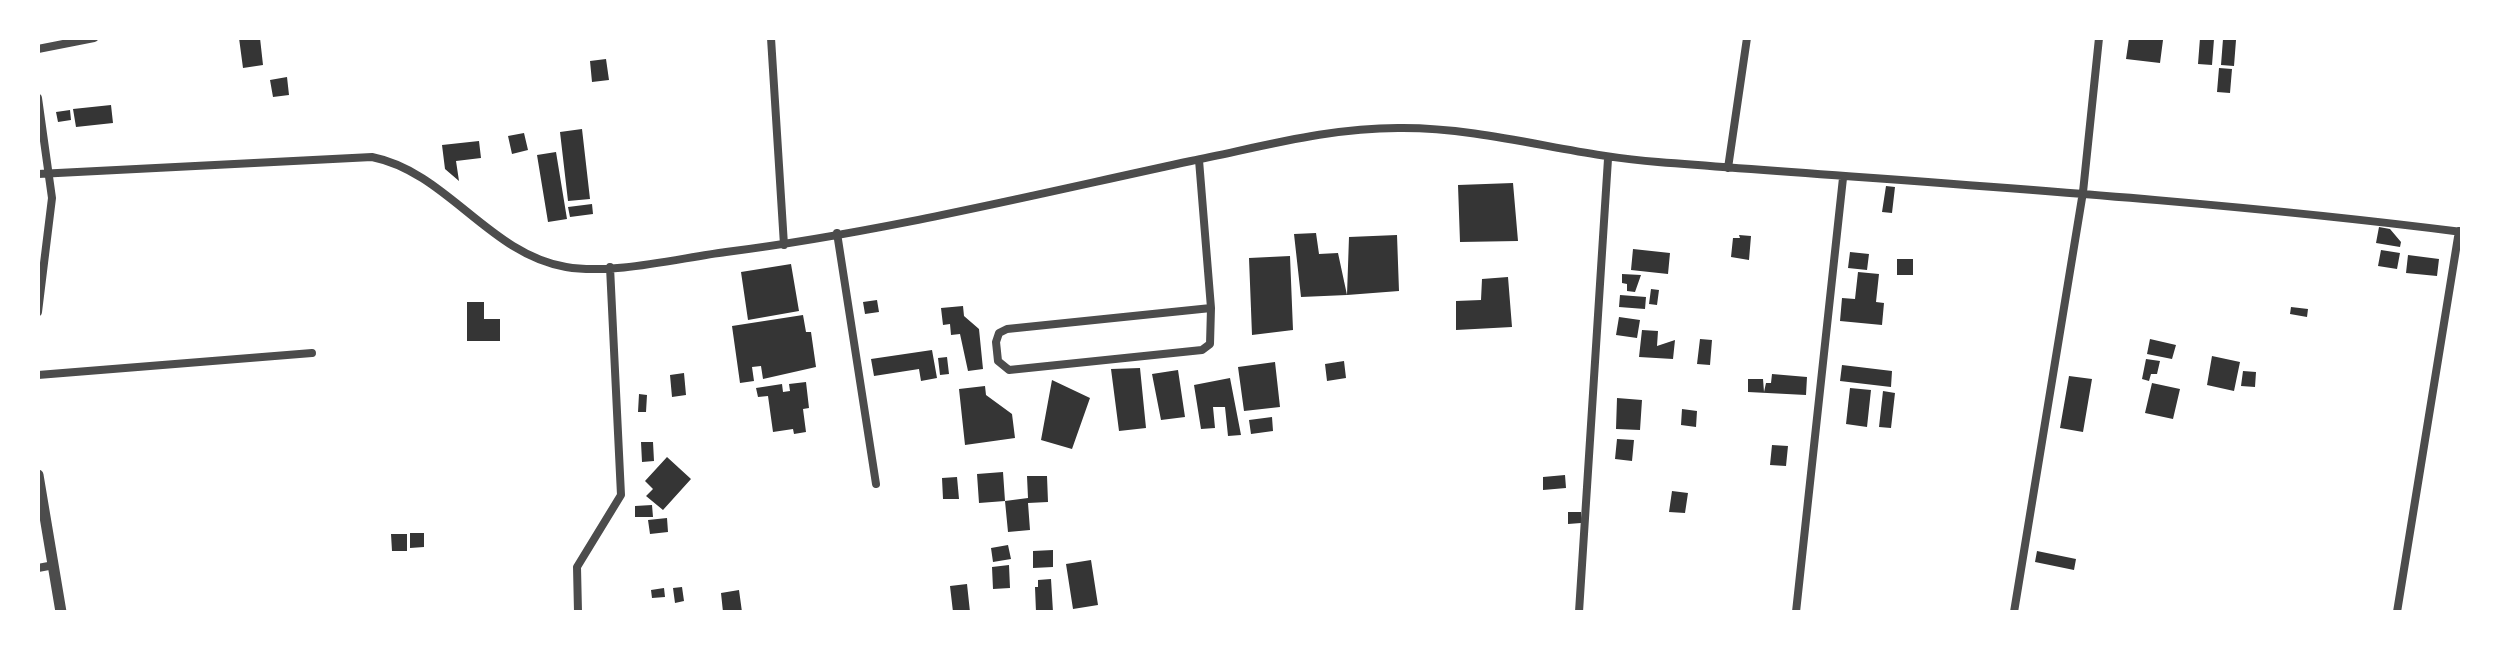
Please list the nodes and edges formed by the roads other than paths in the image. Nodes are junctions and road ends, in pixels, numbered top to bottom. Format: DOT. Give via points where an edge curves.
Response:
graph roads {
  1 [pos="94,38"];
  2 [pos="771,38"];
  3 [pos="1747,38"];
  4 [pos="2099,38"];
  5 [pos="38,49"];
  6 [pos="38,98"];
  7 [pos="1608,159"];
  8 [pos="1199,160"];
  9 [pos="1728,168"];
  10 [pos="38,174"];
  11 [pos="51,175"];
  12 [pos="1843,178"];
  13 [pos="2083,192"];
  14 [pos="2460,232"];
  15 [pos="837,233"];
  16 [pos="784,245"];
  17 [pos="610,267"];
  18 [pos="1211,308"];
  19 [pos="38,312"];
  20 [pos="312,353"];
  21 [pos="38,375"];
  22 [pos="38,475"];
  23 [pos="876,484"];
  24 [pos="54,565"];
  25 [pos="38,568"];
  26 [pos="61,612"];
  27 [pos="578,612"];
  28 [pos="1579,612"];
  29 [pos="1796,612"];
  30 [pos="2014,612"];
  31 [pos="2397,612"];
  1 -- 5 [label="street"];
  2 -- 16 [label="street"];
  3 -- 9 [label="street"];
  4 -- 13 [label="street"];
  6 -- 11 [label="street"];
  7 -- 8 [label="street" via="1448,130 1400,127 1279,140"];
  7 -- 9 [label="street"];
  7 -- 28 [label="street"];
  8 -- 15 [label="street"];
  8 -- 18 [label="street"];
  9 -- 12 [label="street"];
  10 -- 11 [label="street"];
  11 -- 17 [label="street" via="372,157 417,171 492,231 529,253 565,267"];
  11 -- 19 [label="street"];
  12 -- 13 [label="street"];
  12 -- 29 [label="street"];
  13 -- 14 [label="street"];
  13 -- 30 [label="street"];
  14 -- 31 [label="street"];
  15 -- 16 [label="street"];
  15 -- 23 [label="street"];
  16 -- 17 [label="street"];
  17 -- 27 [label="street" via="621,495 577,567"];
  18 -- 18 [label="street" via="1007,329 996,342 998,361 1009,370 1202,350 1212,335"];
  20 -- 21 [label="street"];
  22 -- 24 [label="street"];
  24 -- 25 [label="street"];
  24 -- 26 [label="street"];
}
